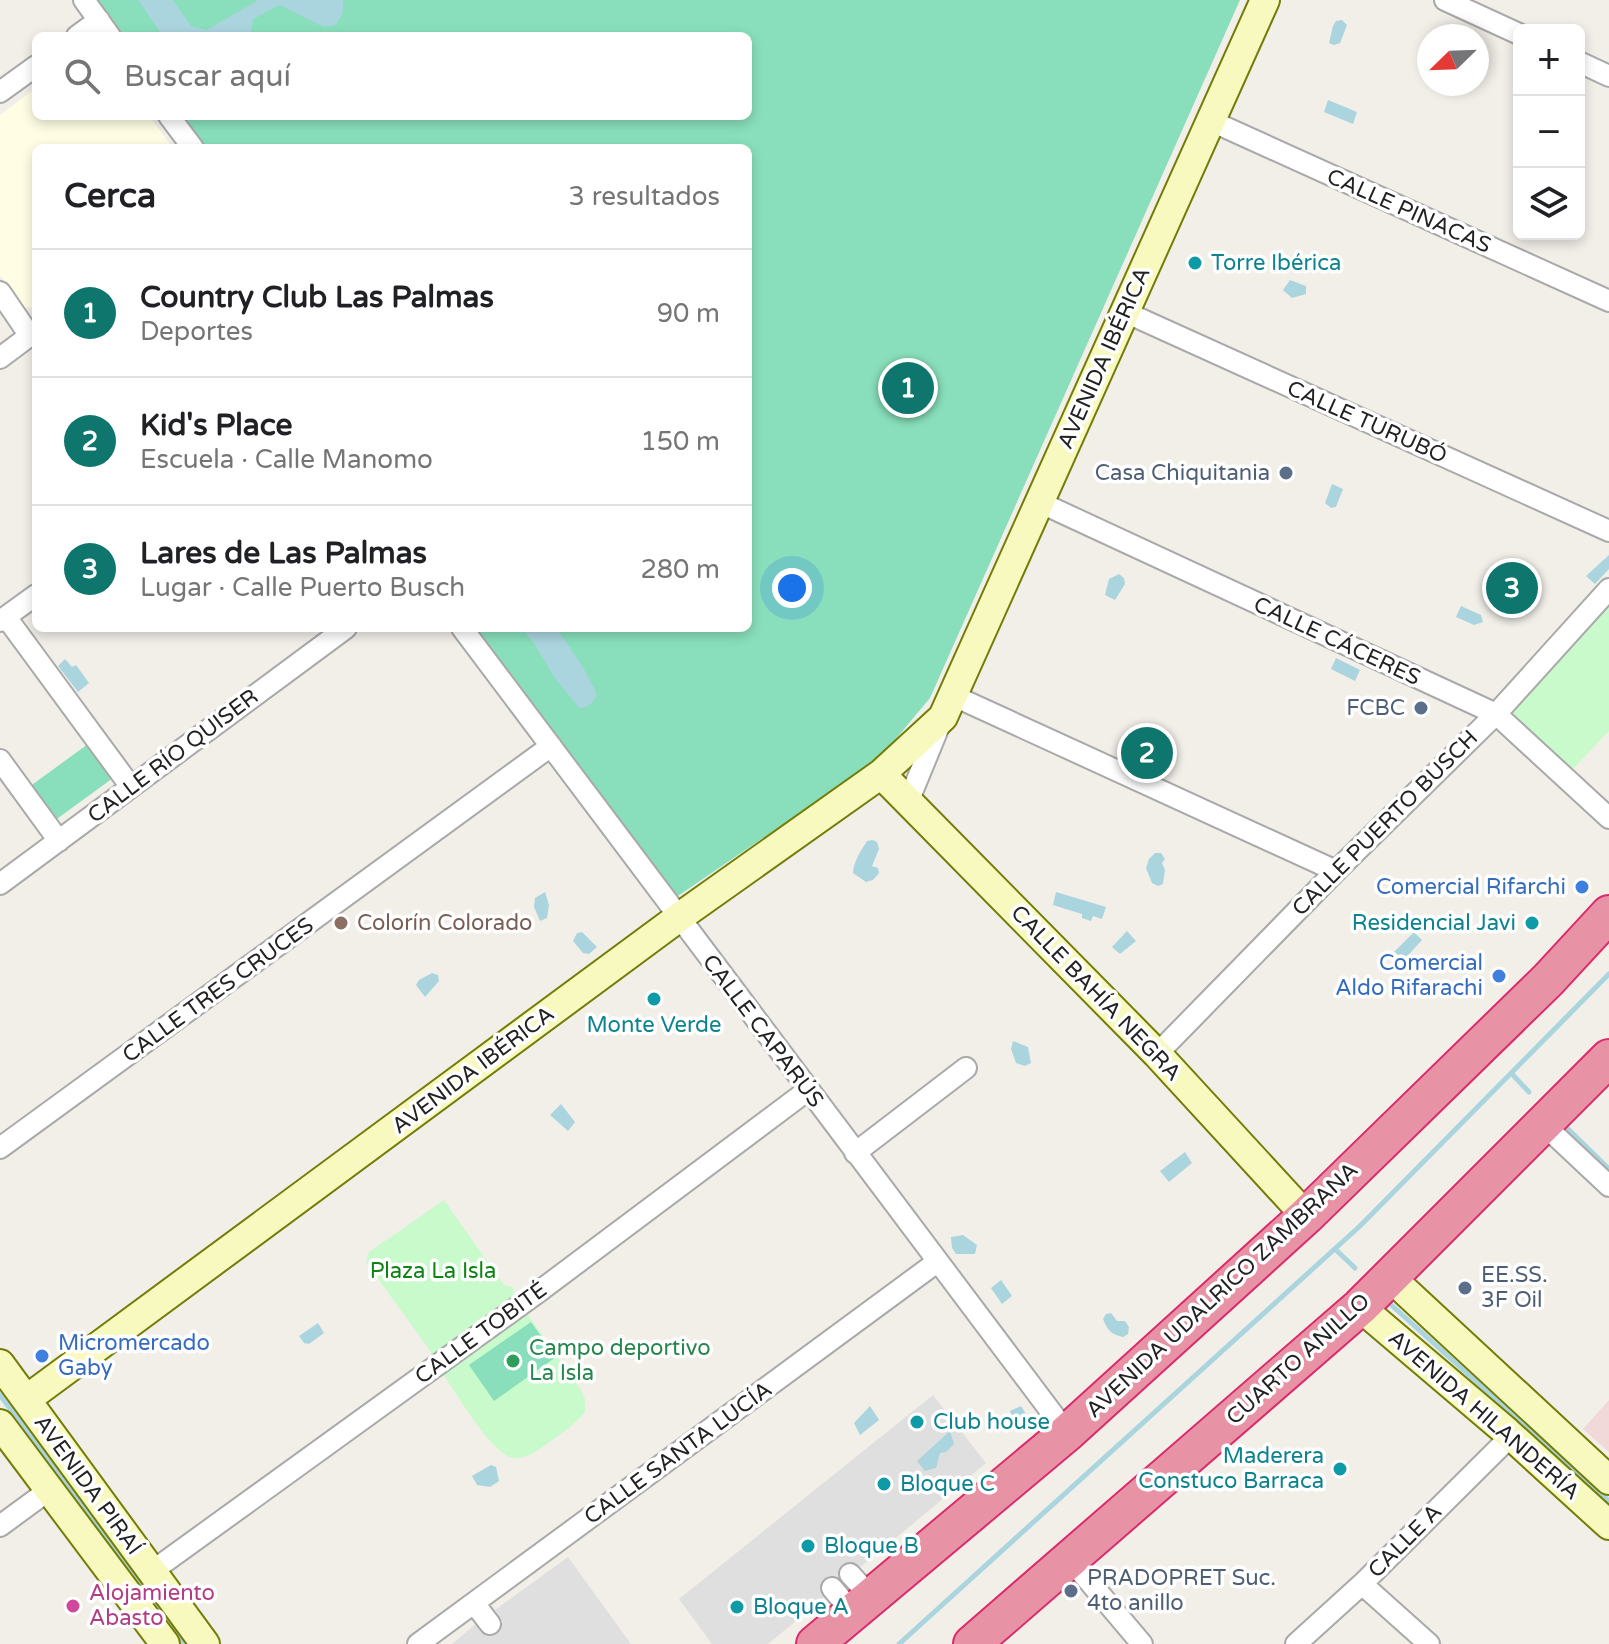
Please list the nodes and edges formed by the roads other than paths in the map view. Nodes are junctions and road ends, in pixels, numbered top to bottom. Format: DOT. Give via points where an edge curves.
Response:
graph roads {
  1 [pos="84,0"];
  2 [pos="1265,0"];
  3 [pos="1445,0"];
  4 [pos="104,28"];
  5 [pos="1513,31"];
  6 [pos="1585,65"];
  7 [pos="32,69"];
  8 [pos="1609,76"];
  9 [pos="0,92"];
  10 [pos="172,120"];
  11 [pos="1209,120"];
  12 [pos="190,144"];
  13 [pos="0,292"];
  14 [pos="1609,301"];
  15 [pos="1125,312"];
  16 [pos="32,333"];
  17 [pos="32,335"];
  18 [pos="0,358"];
  19 [pos="1039,502"];
  20 [pos="1609,531"];
  21 [pos="1609,589"];
  22 [pos="32,598"];
  23 [pos="3,619"];
  24 [pos="332,632"];
  25 [pos="465,632"];
  26 [pos="948,706"];
  27 [pos="1496,714"];
  28 [pos="551,746"];
  29 [pos="0,760"];
  30 [pos="881,774"];
  31 [pos="131,787"];
  32 [pos="908,802"];
  33 [pos="1609,818"];
  34 [pos="59,841"];
  35 [pos="1336,871"];
  36 [pos="0,884"];
  37 [pos="1609,914"];
  38 [pos="678,918"];
  39 [pos="1157,1054"];
  40 [pos="1609,1058"];
  41 [pos="966,1068"];
  42 [pos="808,1090"];
  43 [pos="1543,1124"];
  44 [pos="0,1148"];
  45 [pos="855,1153"];
  46 [pos="1609,1186"];
  47 [pos="1306,1216"];
  48 [pos="937,1262"];
  49 [pos="1389,1276"];
  50 [pos="1360,1307"];
  51 [pos="0,1364"];
  52 [pos="25,1400"];
  53 [pos="1,1421"];
  54 [pos="1067,1433"];
  55 [pos="1511,1436"];
  56 [pos="1609,1480"];
  57 [pos="49,1490"];
  58 [pos="1609,1525"];
  59 [pos="0,1526"];
  60 [pos="1071,1560"];
  61 [pos="151,1572"];
  62 [pos="1362,1584"];
  63 [pos="474,1603"];
  64 [pos="490,1624"];
  65 [pos="161,1643"];
  66 [pos="205,1644"];
  67 [pos="418,1644"];
  68 [pos="815,1644"];
  69 [pos="972,1644"];
  70 [pos="1142,1644"];
  71 [pos="1296,1644"];
  72 [pos="1429,1644"];
  1 -- 4 [label="street"];
  2 -- 11 [label="street, AVENIDA IBÉRICA"];
  3 -- 5 [label="street"];
  6 -- 8 [label="street"];
  7 -- 9 [label="street"];
  10 -- 12 [label="street"];
  11 -- 14 [label="street, CALLE PINACAS"];
  11 -- 15 [label="street, AVENIDA IBÉRICA"];
  13 -- 16 [label="street"];
  15 -- 19 [label="street, AVENIDA IBÉRICA"];
  15 -- 20 [label="street, CALLE TURUBÓ"];
  17 -- 18 [label="street"];
  19 -- 26 [label="street, AVENIDA IBÉRICA"];
  19 -- 27 [label="street, CALLE CÁCERES"];
  21 -- 27 [label="street, CALLE PUERTO BUSCH"];
  22 -- 23 [label="street"];
  23 -- 31 [label="street"];
  24 -- 31 [label="street, CALLE RÍO QUISER"];
  25 -- 28 [label="street, CALLE CAPARÚS"];
  26 -- 30 [label="street, AVENIDA IBÉRICA"];
  26 -- 32 [label="street, AVENIDA IBÉRICA"];
  26 -- 35 [label="street"];
  27 -- 33 [label="street, CALLE CÁCERES"];
  27 -- 35 [label="street, CALLE PUERTO BUSCH"];
  28 -- 38 [label="street, CALLE CAPARÚS"];
  28 -- 44 [label="street, CALLE TRES CRUCES"];
  29 -- 34 [label="street"];
  30 -- 32 [label="street, CALLE BAHÍA NEGRA"];
  30 -- 38 [label="street, AVENIDA IBÉRICA"];
  31 -- 34 [label="street, CALLE RÍO QUISER"];
  32 -- 39 [label="street, CALLE BAHÍA NEGRA"];
  34 -- 36 [label="street, CALLE RÍO QUISER"];
  35 -- 39 [label="street, CALLE PUERTO BUSCH"];
  37 -- 47 [label="highway, AVENIDA UDALRICO ZAMBRANA"];
  38 -- 42 [label="street, CALLE CAPARÚS"];
  38 -- 52 [label="street, AVENIDA IBÉRICA"];
  39 -- 47 [label="street, CALLE BAHÍA NEGRA"];
  40 -- 43 [label="highway, CUARTO ANILLO"];
  41 -- 45 [label="street"];
  42 -- 45 [label="street, CALLE CAPARÚS"];
  42 -- 61 [label="street, CALLE TOBITÉ"];
  43 -- 46 [label="street"];
  43 -- 49 [label="highway, CUARTO ANILLO"];
  45 -- 48 [label="street, CALLE CAPARÚS"];
  47 -- 54 [label="highway, AVENIDA UDALRICO ZAMBRANA"];
  48 -- 54 [label="street, CALLE CAPARÚS"];
  48 -- 63 [label="street, CALLE SANTA LUCÍA"];
  49 -- 50 [label="highway, CUARTO ANILLO"];
  49 -- 56 [label="street, AVENIDA HILANDERÍA"];
  50 -- 55 [label="street, AVENIDA HILANDERÍA"];
  50 -- 60 [label="highway, CUARTO ANILLO"];
  51 -- 52 [label="street, AVENIDA PIRAÍ"];
  52 -- 53 [label="street, AVENIDA IBÉRICA"];
  52 -- 61 [label="street, AVENIDA PIRAÍ"];
  53 -- 57 [label="street, AVENIDA PIRAÍ"];
  54 -- 68 [label="highway, AVENIDA UDALRICO ZAMBRANA" via="851,1593"];
  55 -- 58 [label="street, AVENIDA HILANDERÍA"];
  55 -- 62 [label="street, CALLE A"];
  57 -- 59 [label="street"];
  57 -- 65 [label="street, AVENIDA PIRAÍ"];
  60 -- 69 [label="highway, CUARTO ANILLO"];
  60 -- 70 [label="street"];
  61 -- 66 [label="street, AVENIDA PIRAÍ"];
  62 -- 71 [label="street, CALLE A"];
  62 -- 72 [label="street"];
  63 -- 64 [label="street"];
  63 -- 67 [label="street, CALLE SANTA LUCÍA"];
}
